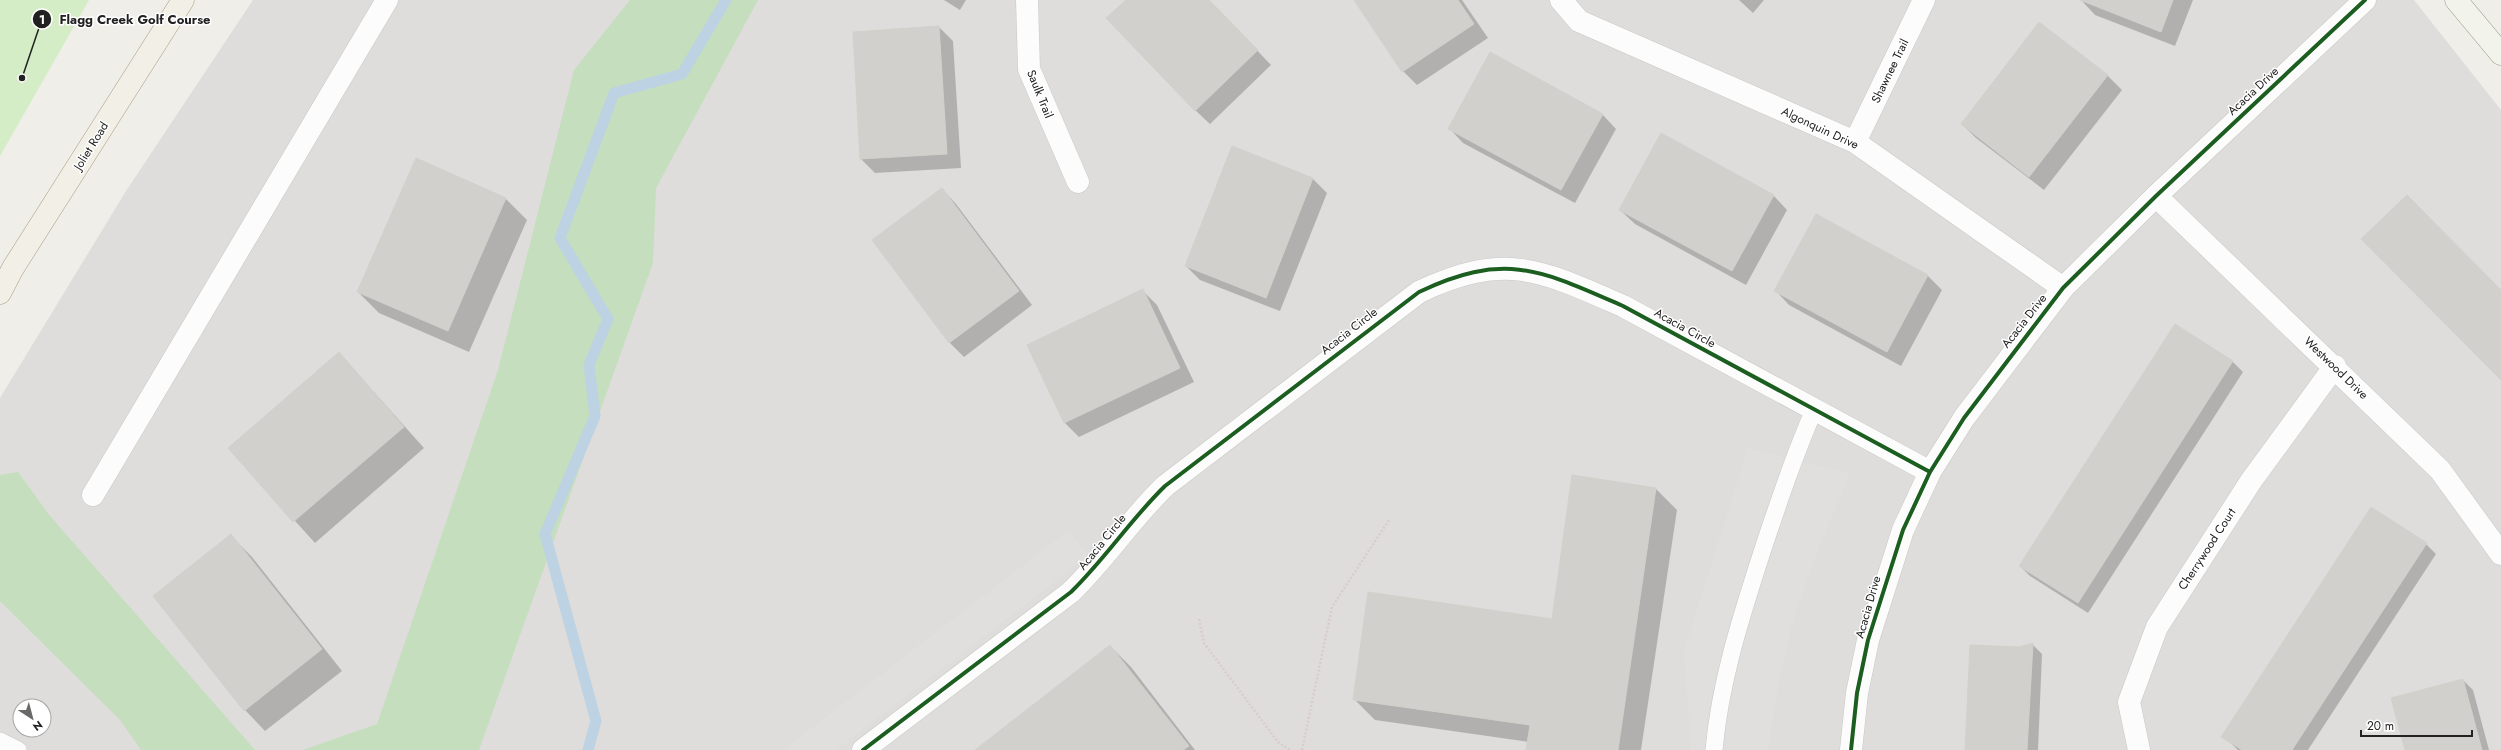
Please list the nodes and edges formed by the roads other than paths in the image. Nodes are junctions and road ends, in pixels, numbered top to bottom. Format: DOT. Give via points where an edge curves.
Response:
graph roads {
  1 [pos="183,0"];
  2 [pos="387,0"];
  3 [pos="1027,0"];
  4 [pos="1561,0"];
  5 [pos="1924,0"];
  6 [pos="2364,0"];
  7 [pos="2456,0"];
  8 [pos="2501,54"];
  9 [pos="1855,142"];
  10 [pos="1078,182"];
  11 [pos="2156,196"];
  12 [pos="2063,288"];
  13 [pos="0,293"];
  14 [pos="2335,366"];
  15 [pos="1814,410"];
  16 [pos="1930,472"];
  17 [pos="93,494"];
  18 [pos="2501,554"];
  19 [pos="0,741"];
  20 [pos="18,750"];
  21 [pos="863,750"];
  22 [pos="1714,750"];
  23 [pos="1851,750"];
  24 [pos="2139,750"];
  1 -- 13 [label="main road, Joliet Road" via="13,268"];
  2 -- 17 [label="street"];
  3 -- 10 [label="street, Saulk Trail" via="1029,69"];
  4 -- 9 [label="street, Algonquin Drive" via="1579,21"];
  5 -- 9 [label="street, Shawnee Trail"];
  6 -- 11 [label="street, Acacia Drive"];
  7 -- 8 [label="street"];
  9 -- 12 [label="street, Algonquin Drive"];
  11 -- 12 [label="street, Acacia Drive"];
  11 -- 14 [label="street, Westwood Drive"];
  12 -- 16 [label="street, Acacia Drive" via="1996,374"];
  14 -- 18 [label="street, Westwood Drive" via="2440,470"];
  14 -- 24 [label="street, Cherrywood Court" via="2251,481 2157,627 2129,702"];
  15 -- 16 [label="street, Acacia Circle"];
  15 -- 21 [label="street, Acacia Circle" via="1623,306 1575,285 1537,272 1510,267 1477,270 1445,279 1395,308 1165,486 1145,505 1090,574 1071,592"];
  15 -- 22 [label="lane" via="1794,456 1736,630 1718,714"];
  16 -- 23 [label="street, Acacia Drive" via="1903,530 1870,633 1857,693"];
  19 -- 20 [label="lane"];
}
